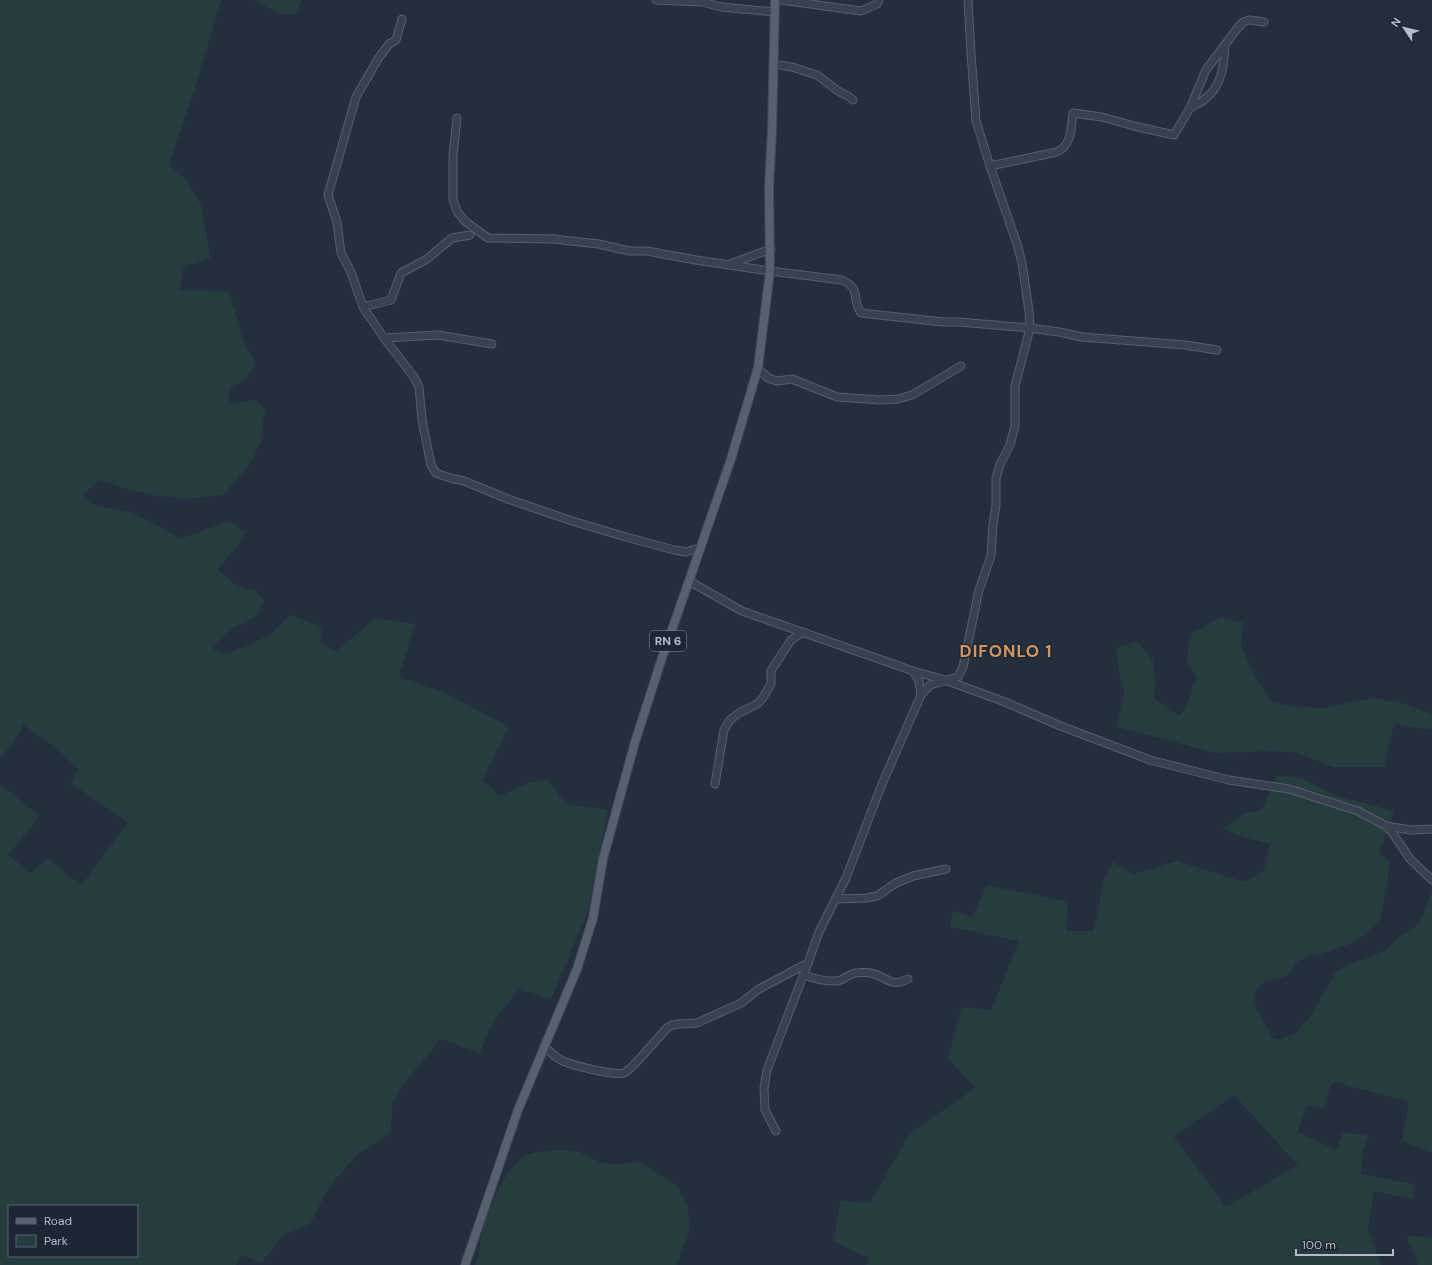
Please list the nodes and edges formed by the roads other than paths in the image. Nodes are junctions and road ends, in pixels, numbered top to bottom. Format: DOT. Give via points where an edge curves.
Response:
graph roads {
  1 [pos="656,0"];
  2 [pos="775,0"];
  3 [pos="781,0"];
  4 [pos="879,0"];
  5 [pos="968,0"];
  6 [pos="775,12"];
  7 [pos="402,19"];
  8 [pos="1264,22"];
  9 [pos="1225,46"];
  10 [pos="773,64"];
  11 [pos="852,100"];
  12 [pos="1190,108"];
  13 [pos="457,118"];
  14 [pos="990,166"];
  15 [pos="470,235"];
  16 [pos="771,249"];
  17 [pos="728,264"];
  18 [pos="770,271"];
  19 [pos="362,307"];
  20 [pos="1030,328"];
  21 [pos="384,338"];
  22 [pos="492,344"];
  23 [pos="1217,350"];
  24 [pos="961,366"];
  25 [pos="758,368"];
  26 [pos="700,548"];
  27 [pos="690,581"];
  28 [pos="806,633"];
  29 [pos="913,671"];
  30 [pos="945,680"];
  31 [pos="921,695"];
  32 [pos="715,784"];
  33 [pos="1386,826"];
  34 [pos="1432,829"];
  35 [pos="946,869"];
  36 [pos="1432,880"];
  37 [pos="837,899"];
  38 [pos="808,963"];
  39 [pos="803,975"];
  40 [pos="908,979"];
  41 [pos="544,1046"];
  42 [pos="776,1131"];
  43 [pos="465,1265"];
  1 -- 6 [label="street" via="702,2 721,7"];
  2 -- 6 [label="main road, RN 6"];
  3 -- 4 [label="street" via="861,11 878,4"];
  5 -- 14 [label="street" via="976,121"];
  6 -- 10 [label="main road, RN 6"];
  7 -- 19 [label="street" via="396,40 378,59 356,97 328,195 337,222 341,253 351,272"];
  8 -- 9 [label="street" via="1243,22"];
  9 -- 12 [label="street" via="1206,70"];
  9 -- 12 [label="street" via="1219,81 1206,98"];
  10 -- 11 [label="street" via="817,75"];
  10 -- 16 [label="main road, RN 6" via="769,187"];
  12 -- 14 [label="street" via="1174,135 1102,117 1073,113 1068,142 1063,149"];
  13 -- 17 [label="street" via="453,156 453,200 458,213 466,222 488,238 554,239"];
  14 -- 20 [label="street" via="1018,244"];
  15 -- 19 [label="street" via="452,238 427,259 402,273 391,300"];
  16 -- 17 [label="street"];
  16 -- 18 [label="main road, RN 6"];
  17 -- 18 [label="street"];
  18 -- 20 [label="street" via="842,280 850,284 855,292 857,308 861,313"];
  18 -- 25 [label="main road, RN 6"];
  19 -- 21 [label="street"];
  20 -- 23 [label="street" via="1082,337"];
  20 -- 30 [label="street" via="1015,386 1015,426 996,478 991,556 979,590 963,668 958,677"];
  21 -- 22 [label="street" via="438,335"];
  21 -- 26 [label="street" via="419,387 422,420 431,465 436,473 572,521 626,537 686,552"];
  24 -- 25 [label="street" via="912,395 881,400 837,397 792,379 777,381 768,378"];
  25 -- 26 [label="main road, RN 6" via="731,459"];
  26 -- 27 [label="main road, RN 6"];
  27 -- 28 [label="street" via="742,611"];
  27 -- 41 [label="main road, RN 6" via="635,742 603,859 593,918 584,950"];
  28 -- 29 [label="street"];
  28 -- 32 [label="street" via="791,640 771,672 771,684 762,699 730,720 724,730"];
  29 -- 30 [label="street"];
  29 -- 31 [label="street" via="919,681"];
  30 -- 31 [label="street" via="930,685"];
  30 -- 33 [label="street" via="1150,760 1229,780 1289,789 1358,811"];
  31 -- 37 [label="street" via="882,784"];
  33 -- 34 [label="street" via="1411,830"];
  33 -- 36 [label="street" via="1410,859"];
  35 -- 37 [label="street" via="913,876 896,883 877,896"];
  37 -- 38 [label="street" via="819,932"];
  38 -- 39 [label="street"];
  38 -- 41 [label="street" via="759,989 742,1003 697,1023 672,1025 624,1073 609,1073 560,1060"];
  39 -- 40 [label="street" via="836,981 859,973 871,973 899,983"];
  39 -- 42 [label="street" via="767,1070 764,1088 765,1110"];
  41 -- 43 [label="main road, RN 6" via="518,1110"];
}
